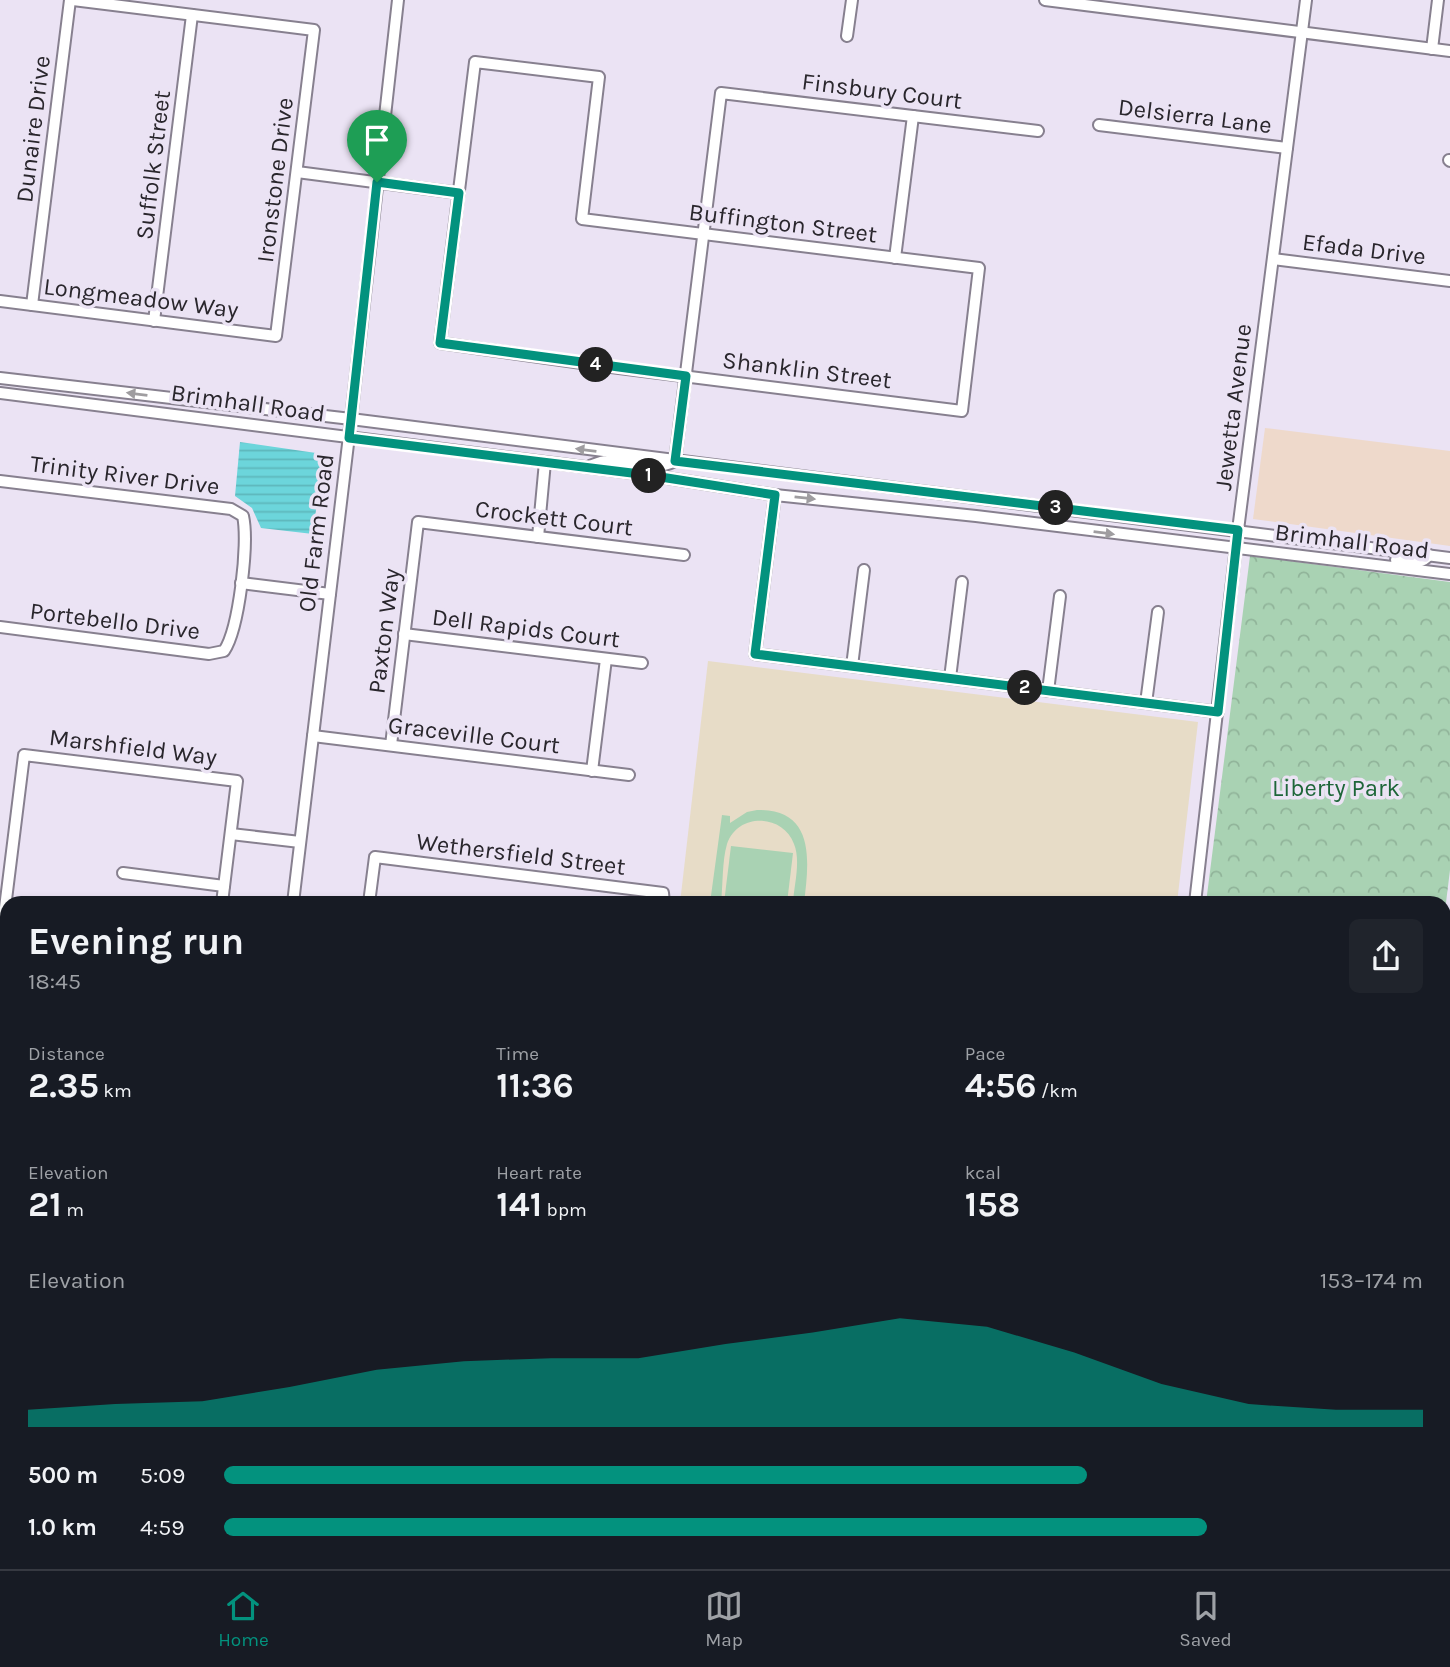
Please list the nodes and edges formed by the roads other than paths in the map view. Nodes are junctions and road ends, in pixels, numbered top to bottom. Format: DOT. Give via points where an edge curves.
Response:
graph roads {
  1 [pos="72,0"];
  2 [pos="398,0"];
  3 [pos="852,0"];
  4 [pos="1045,0"];
  5 [pos="1306,0"];
  6 [pos="1438,0"];
  7 [pos="192,15"];
  8 [pos="1301,32"];
  9 [pos="847,36"];
  10 [pos="1432,49"];
  11 [pos="1450,51"];
  12 [pos="913,116"];
  13 [pos="1098,125"];
  14 [pos="1038,131"];
  15 [pos="1287,148"];
  16 [pos="297,172"];
  17 [pos="377,182"];
  18 [pos="459,193"];
  19 [pos="703,234"];
  20 [pos="895,258"];
  21 [pos="1273,259"];
  22 [pos="1450,281"];
  23 [pos="0,301"];
  24 [pos="32,305"];
  25 [pos="154,321"];
  26 [pos="276,336"];
  27 [pos="686,376"];
  28 [pos="0,378"];
  29 [pos="0,393"];
  30 [pos="962,411"];
  31 [pos="351,419"];
  32 [pos="349,438"];
  33 [pos="675,461"];
  34 [pos="545,462"];
  35 [pos="586,468"];
  36 [pos="0,481"];
  37 [pos="775,495"];
  38 [pos="418,522"];
  39 [pos="1238,530"];
  40 [pos="538,537"];
  41 [pos="1237,550"];
  42 [pos="684,555"];
  43 [pos="1429,555"];
  44 [pos="1450,558"];
  45 [pos="1352,562"];
  46 [pos="864,570"];
  47 [pos="1450,574"];
  48 [pos="962,582"];
  49 [pos="241,583"];
  50 [pos="330,594"];
  51 [pos="1060,596"];
  52 [pos="1158,612"];
  53 [pos="0,627"];
  54 [pos="404,634"];
  55 [pos="606,659"];
  56 [pos="642,663"];
  57 [pos="852,666"];
  58 [pos="950,678"];
  59 [pos="1048,691"];
  60 [pos="1146,703"];
  61 [pos="1218,712"];
  62 [pos="313,736"];
  63 [pos="390,746"];
  64 [pos="592,771"];
  65 [pos="629,775"];
  66 [pos="231,834"];
  67 [pos="300,842"];
  68 [pos="6,859"];
  69 [pos="123,873"];
  70 [pos="224,886"];
  71 [pos="4,896"];
  72 [pos="223,896"];
  73 [pos="294,896"];
  74 [pos="370,896"];
  75 [pos="649,896"];
  76 [pos="1196,896"];
  1 -- 7 [label="street"];
  1 -- 24 [label="street, Dunaire Drive"];
  2 -- 17 [label="street, Old Farm Road"];
  3 -- 9 [label="street"];
  4 -- 8 [label="street"];
  5 -- 8 [label="street, Jewetta Avenue"];
  6 -- 10 [label="street"];
  7 -- 16 [label="street, Ironstone Drive" via="314,30"];
  7 -- 25 [label="street, Suffolk Street"];
  8 -- 10 [label="street"];
  8 -- 15 [label="street, Jewetta Avenue"];
  10 -- 11 [label="street"];
  12 -- 14 [label="street, Finsbury Court"];
  12 -- 19 [label="street, Finsbury Court" via="721,93"];
  12 -- 20 [label="street"];
  13 -- 15 [label="street, Delsierra Lane"];
  15 -- 21 [label="street, Jewetta Avenue"];
  16 -- 17 [label="street"];
  16 -- 26 [label="street, Ironstone Drive"];
  17 -- 18 [label="street"];
  17 -- 31 [label="street, Old Farm Road"];
  18 -- 19 [label="street, Buffington Street" via="475,62 599,78 582,219"];
  18 -- 27 [label="street, Shanklin Street" via="440,343"];
  19 -- 20 [label="street, Buffington Street"];
  19 -- 27 [label="street"];
  20 -- 30 [label="street, Buffington Street" via="979,268"];
  21 -- 22 [label="street, Efada Drive"];
  21 -- 39 [label="street, Jewetta Avenue"];
  23 -- 24 [label="street, Longmeadow Way"];
  24 -- 25 [label="street, Longmeadow Way"];
  25 -- 26 [label="street, Longmeadow Way"];
  27 -- 30 [label="street, Shanklin Street"];
  27 -- 33 [label="street"];
  31 -- 28 [label="street, Brimhall Road, one-way"];
  29 -- 32 [label="street, Brimhall Road"];
  31 -- 32 [label="street, Old Farm Road"];
  33 -- 31 [label="street, Brimhall Road, one-way"];
  32 -- 34 [label="street, Brimhall Road"];
  32 -- 50 [label="street, Old Farm Road"];
  33 -- 35 [label="street" via="653,466 608,460"];
  33 -- 39 [label="street, Brimhall Road"];
  34 -- 35 [label="street, Brimhall Road"];
  34 -- 40 [label="street"];
  35 -- 37 [label="street, Brimhall Road"];
  36 -- 49 [label="street, Trinity River Drive" via="231,509 243,516 246,530"];
  37 -- 41 [label="street, Brimhall Road, one-way"];
  37 -- 57 [label="street" via="755,654"];
  38 -- 40 [label="street, Crockett Court"];
  38 -- 54 [label="street, Paxton Way"];
  39 -- 41 [label="street, Jewetta Avenue"];
  39 -- 43 [label="street, Brimhall Road"];
  40 -- 42 [label="street, Crockett Court"];
  41 -- 45 [label="street, Brimhall Road"];
  41 -- 61 [label="street, Jewetta Avenue"];
  43 -- 44 [label="street, Brimhall Road"];
  43 -- 45 [label="street" via="1419,562 1370,556"];
  45 -- 47 [label="street, Brimhall Road"];
  46 -- 57 [label="street"];
  48 -- 58 [label="street"];
  49 -- 50 [label="street"];
  49 -- 53 [label="street, Portebello Drive" via="232,640 224,651 209,654"];
  50 -- 62 [label="street, Old Farm Road"];
  51 -- 59 [label="street"];
  52 -- 60 [label="street"];
  54 -- 55 [label="street, Dell Rapids Court"];
  54 -- 63 [label="street, Paxton Way"];
  55 -- 56 [label="street, Dell Rapids Court"];
  55 -- 64 [label="street"];
  57 -- 58 [label="street"];
  58 -- 59 [label="street"];
  59 -- 60 [label="street"];
  60 -- 61 [label="street"];
  61 -- 76 [label="street, Jewetta Avenue"];
  62 -- 63 [label="street, Graceville Court"];
  62 -- 67 [label="street, Old Farm Road"];
  63 -- 64 [label="street, Graceville Court"];
  64 -- 65 [label="street, Graceville Court"];
  66 -- 67 [label="street"];
  66 -- 68 [label="street, Marshfield Way" via="237,781 24,755"];
  66 -- 70 [label="street"];
  67 -- 73 [label="street, Old Farm Road"];
  68 -- 71 [label="street"];
  69 -- 70 [label="street"];
  70 -- 72 [label="street"];
  74 -- 75 [label="street, Wethersfield Street" via="375,857"];
}
